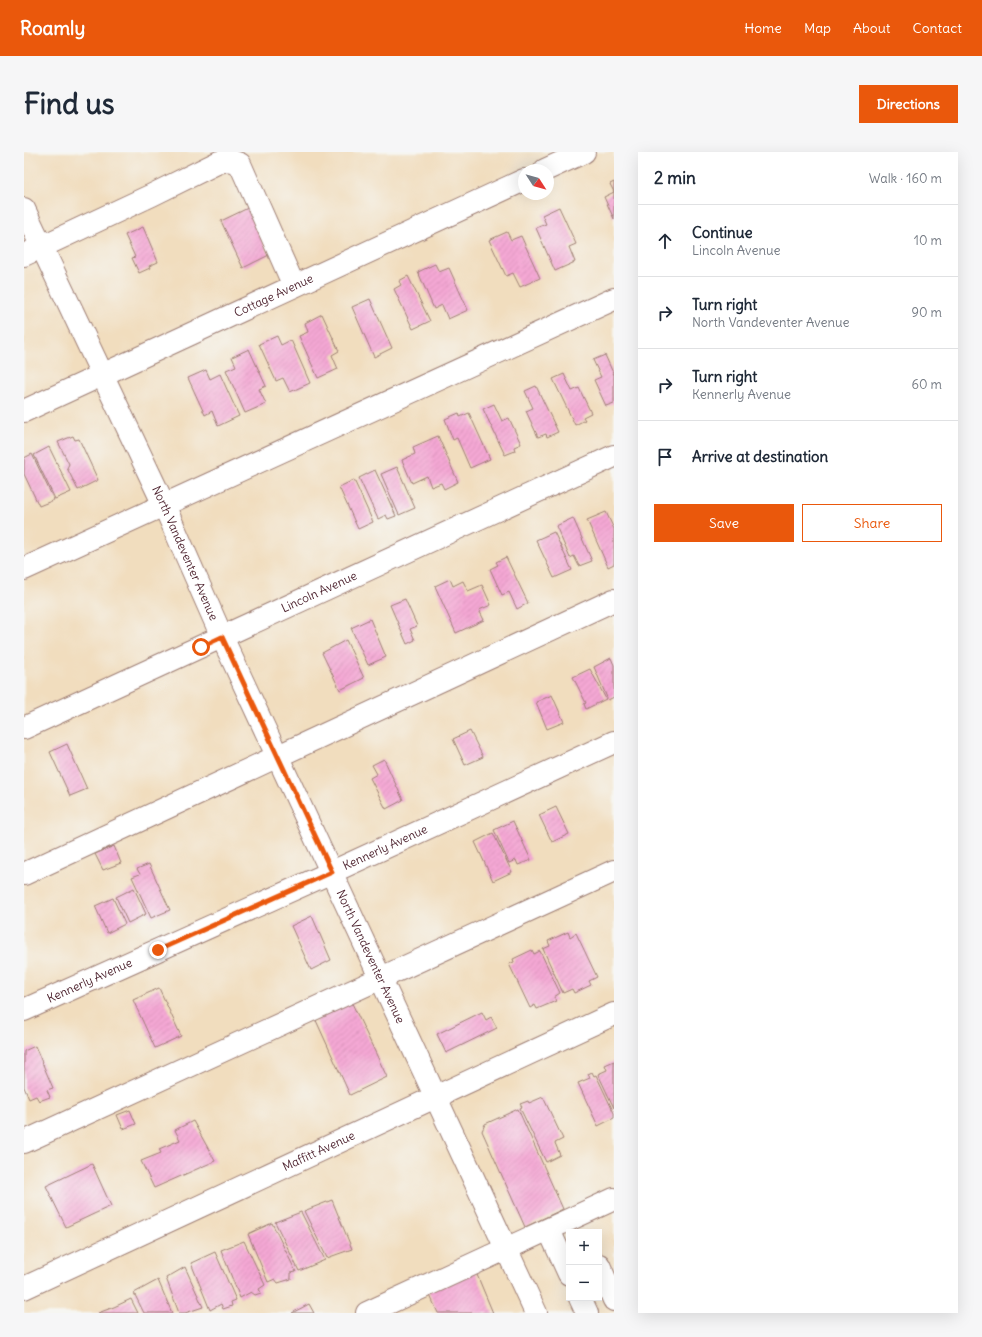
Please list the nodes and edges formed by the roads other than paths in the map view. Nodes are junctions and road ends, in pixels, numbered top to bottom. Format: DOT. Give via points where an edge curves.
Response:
graph roads {
  1 [pos="584,152"];
  2 [pos="554,166"];
  3 [pos="518,183"];
  4 [pos="24,209"];
  5 [pos="33,251"];
  6 [pos="294,286"];
  7 [pos="614,299"];
  8 [pos="101,375"];
  9 [pos="24,411"];
  10 [pos="614,456"];
  11 [pos="164,505"];
  12 [pos="24,569"];
  13 [pos="614,600"];
  14 [pos="222,637"];
  15 [pos="24,728"];
  16 [pos="614,742"];
  17 [pos="278,756"];
  18 [pos="614,871"];
  19 [pos="332,872"];
  20 [pos="24,874"];
  21 [pos="380,978"];
  22 [pos="24,1010"];
  23 [pos="614,1014"];
  24 [pos="436,1098"];
  25 [pos="24,1142"];
  26 [pos="614,1199"];
  27 [pos="581,1224"];
  28 [pos="549,1230"];
  29 [pos="506,1250"];
  30 [pos="566,1267"];
  31 [pos="602,1272"];
  32 [pos="24,1288"];
  33 [pos="614,1300"];
  34 [pos="581,1301"];
  35 [pos="614,1309"];
  36 [pos="367,1313"];
  37 [pos="536,1313"];
  38 [pos="587,1313"];
  39 [pos="606,1313"];
  1 -- 2 [label="street"];
  3 -- 6 [label="street, Cottage Avenue"];
  4 -- 5 [label="street, North Vandeventer Avenue"];
  5 -- 6 [label="street" via="228,160 240,164"];
  5 -- 8 [label="street, North Vandeventer Avenue"];
  6 -- 8 [label="street, Cottage Avenue"];
  7 -- 11 [label="street"];
  8 -- 9 [label="street, Cottage Avenue"];
  8 -- 11 [label="street, North Vandeventer Avenue"];
  10 -- 14 [label="street, Lincoln Avenue"];
  11 -- 12 [label="street"];
  11 -- 14 [label="street, North Vandeventer Avenue"];
  13 -- 17 [label="street"];
  14 -- 15 [label="street, Lincoln Avenue"];
  14 -- 17 [label="street, North Vandeventer Avenue"];
  16 -- 19 [label="street, Kennerly Avenue"];
  17 -- 19 [label="street, North Vandeventer Avenue"];
  17 -- 20 [label="street"];
  18 -- 21 [label="street"];
  19 -- 21 [label="street, North Vandeventer Avenue"];
  19 -- 22 [label="street, Kennerly Avenue"];
  21 -- 24 [label="street, North Vandeventer Avenue"];
  21 -- 25 [label="street"];
  23 -- 24 [label="street, Maffitt Avenue"];
  24 -- 29 [label="street, North Vandeventer Avenue"];
  24 -- 32 [label="street, Maffitt Avenue"];
  26 -- 27 [label="street"];
  27 -- 28 [label="street"];
  28 -- 29 [label="street"];
  28 -- 30 [label="street"];
  29 -- 36 [label="street"];
  29 -- 37 [label="street, North Vandeventer Avenue"];
  31 -- 33 [label="street"];
  34 -- 38 [label="street"];
  35 -- 39 [label="street"];
}
